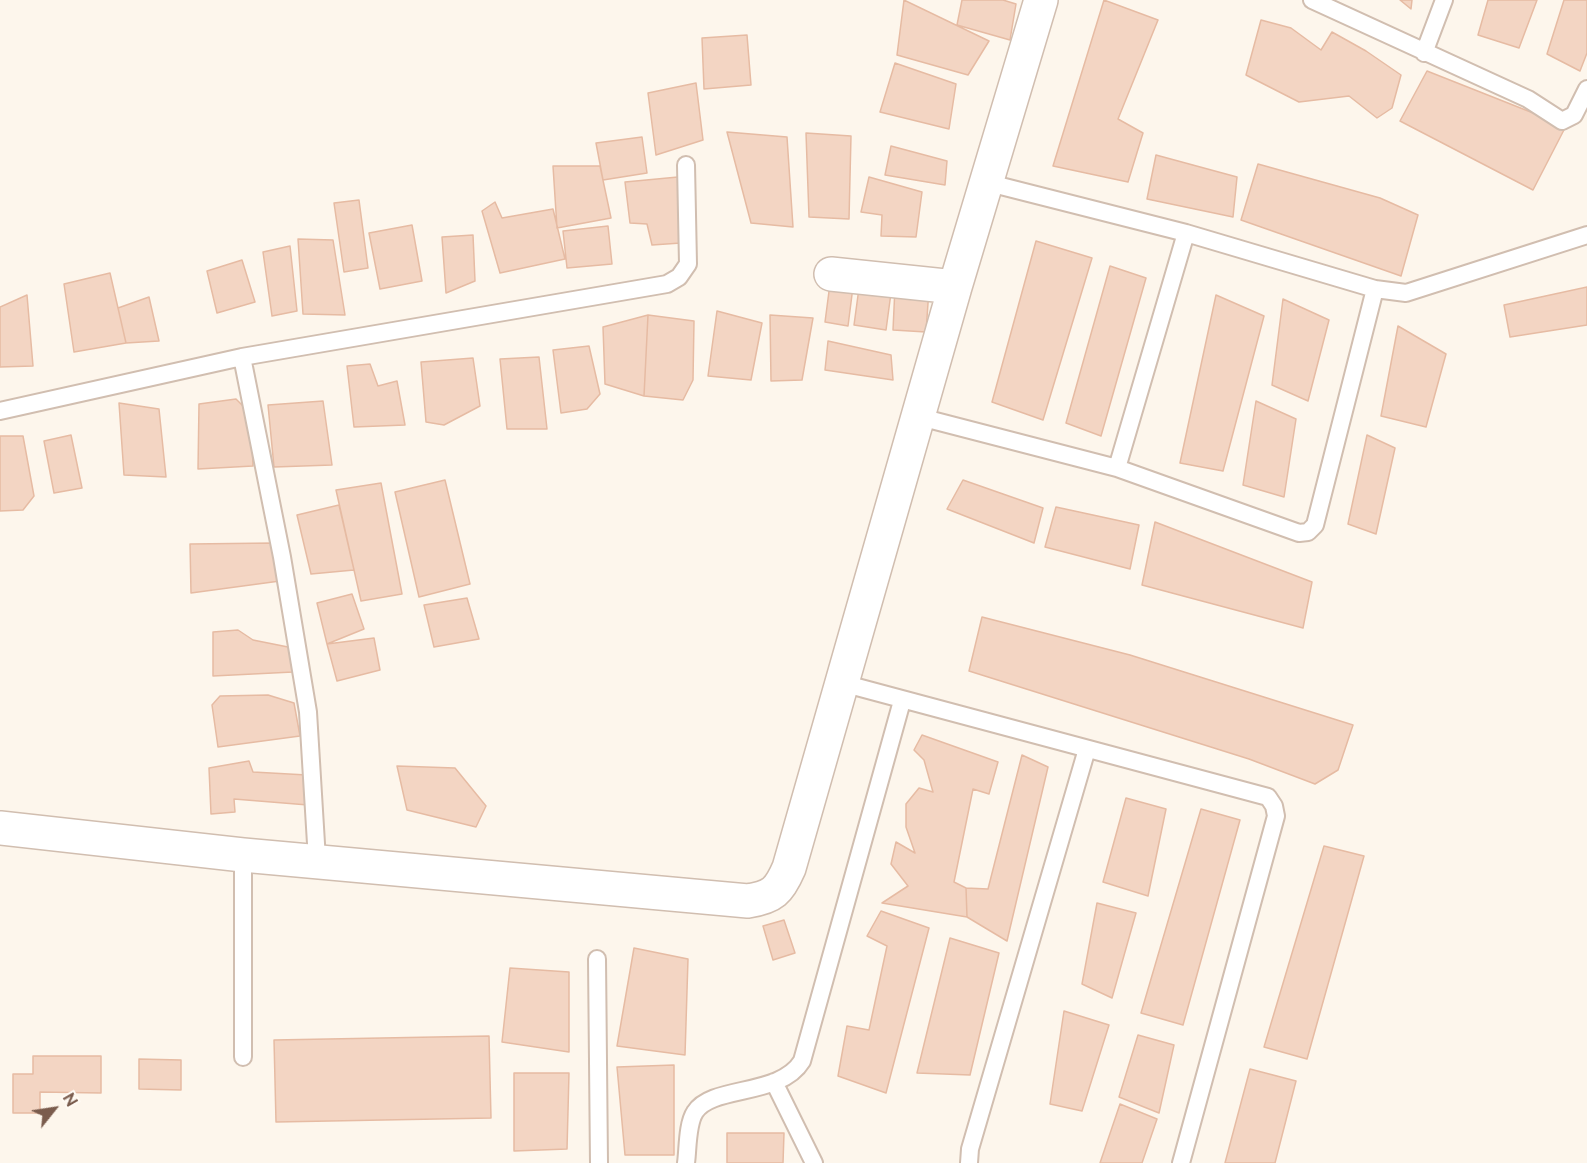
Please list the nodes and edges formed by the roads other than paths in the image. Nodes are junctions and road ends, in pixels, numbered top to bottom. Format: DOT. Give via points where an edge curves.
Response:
graph roads {
  1 [pos="1041,0"];
  2 [pos="1312,0"];
  3 [pos="1444,0"];
  4 [pos="1425,53"];
  5 [pos="1587,89"];
  6 [pos="686,165"];
  7 [pos="988,183"];
  8 [pos="1186,233"];
  9 [pos="1587,235"];
  10 [pos="831,274"];
  11 [pos="955,287"];
  12 [pos="1375,289"];
  13 [pos="242,357"];
  14 [pos="0,411"];
  15 [pos="920,417"];
  16 [pos="1117,468"];
  17 [pos="843,683"];
  18 [pos="902,701"];
  19 [pos="1087,749"];
  20 [pos="0,828"];
  21 [pos="243,855"];
  22 [pos="317,860"];
  23 [pos="597,959"];
  24 [pos="243,1057"];
  25 [pos="774,1082"];
  26 [pos="599,1163"];
  27 [pos="686,1163"];
  28 [pos="814,1163"];
  29 [pos="969,1163"];
  30 [pos="1181,1163"];
  1 -- 7 [label="street"];
  2 -- 4 [label="lane"];
  3 -- 4 [label="lane"];
  4 -- 5 [label="lane" via="1528,99 1562,121 1574,115"];
  6 -- 13 [label="lane" via="688,264 679,277 666,284"];
  7 -- 8 [label="lane"];
  7 -- 11 [label="street"];
  8 -- 12 [label="lane"];
  8 -- 16 [label="lane"];
  9 -- 12 [label="lane" via="1406,293"];
  10 -- 11 [label="street"];
  11 -- 15 [label="street"];
  12 -- 16 [label="lane" via="1315,525 1308,532 1299,533"];
  13 -- 14 [label="lane"];
  13 -- 22 [label="lane" via="308,712"];
  15 -- 16 [label="lane"];
  15 -- 17 [label="street"];
  17 -- 18 [label="lane"];
  17 -- 22 [label="street" via="789,868 780,888 764,899 748,901"];
  18 -- 19 [label="lane"];
  18 -- 25 [label="lane" via="802,1061 795,1072"];
  19 -- 29 [label="lane"];
  19 -- 30 [label="lane" via="1268,797 1274,806 1276,816"];
  20 -- 21 [label="street"];
  21 -- 22 [label="street"];
  21 -- 24 [label="lane"];
  23 -- 26 [label="lane"];
  25 -- 27 [label="lane" via="705,1103 694,1113"];
  25 -- 28 [label="lane"];
}
